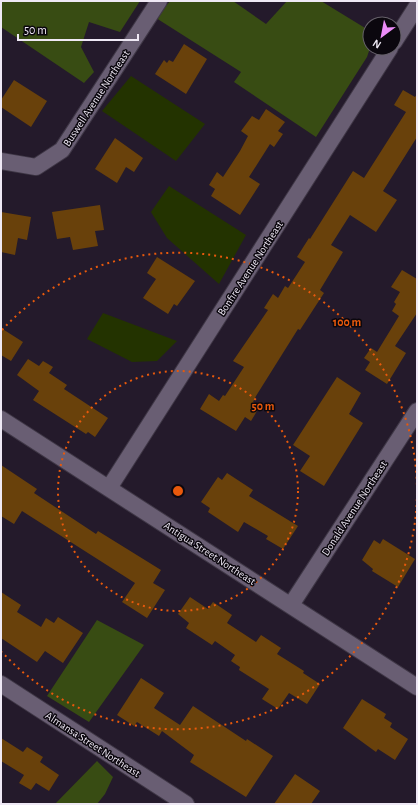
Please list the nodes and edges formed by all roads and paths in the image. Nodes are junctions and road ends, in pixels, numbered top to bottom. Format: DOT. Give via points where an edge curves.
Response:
graph roads {
  1 [pos="159,1"];
  2 [pos="417,6"];
  3 [pos="402,29"];
  4 [pos="385,56"];
  5 [pos="1,161"];
  6 [pos="417,411"];
  7 [pos="1,420"];
  8 [pos="109,488"];
  9 [pos="291,605"];
  10 [pos="1,684"];
  11 [pos="417,687"];
  12 [pos="186,804"];
  1 -- 5 [label="street, Buswell Avenue Northeast" via="62,150 36,167"];
  2 -- 3 [label="street"];
  4 -- 8 [label="street, Bonfire Avenue Northeast"];
  6 -- 9 [label="street, Donald Avenue Northeast"];
  7 -- 8 [label="street, Antigua Street Northeast"];
  8 -- 9 [label="street, Antigua Street Northeast"];
  9 -- 11 [label="street, Antigua Street Northeast"];
  10 -- 12 [label="street, Almansa Street Northeast"];
}
